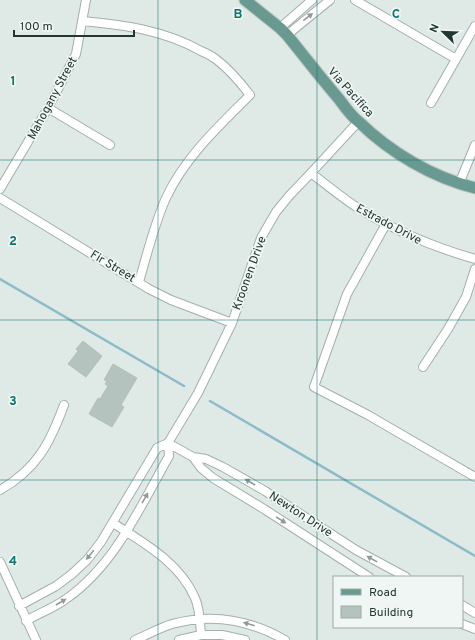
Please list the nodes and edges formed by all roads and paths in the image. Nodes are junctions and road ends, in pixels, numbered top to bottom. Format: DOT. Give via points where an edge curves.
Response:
graph roads {
  1 [pos="86,0"];
  2 [pos="245,0"];
  3 [pos="312,0"];
  4 [pos="330,0"];
  5 [pos="355,0"];
  6 [pos="83,21"];
  7 [pos="475,26"];
  8 [pos="284,31"];
  9 [pos="456,59"];
  10 [pos="431,103"];
  11 [pos="48,108"];
  12 [pos="358,122"];
  13 [pos="110,145"];
  14 [pos="475,145"];
  15 [pos="311,173"];
  16 [pos="459,184"];
  17 [pos="475,188"];
  18 [pos="0,189"];
  19 [pos="0,198"];
  20 [pos="386,224"];
  21 [pos="475,259"];
  22 [pos="475,269"];
  23 [pos="139,282"];
  24 [pos="232,323"];
  25 [pos="423,367"];
  26 [pos="64,405"];
  27 [pos="168,443"];
  28 [pos="193,457"];
  29 [pos="475,477"];
  30 [pos="0,490"];
  31 [pos="113,523"];
  32 [pos="126,532"];
  33 [pos="0,562"];
  34 [pos="367,576"];
  35 [pos="404,576"];
  36 [pos="19,606"];
  37 [pos="463,606"];
  38 [pos="475,613"];
  39 [pos="200,619"];
  40 [pos="26,621"];
  41 [pos="463,624"];
  42 [pos="475,629"];
  43 [pos="201,635"];
  44 [pos="36,640"];
  45 [pos="135,640"];
  46 [pos="179,640"];
  47 [pos="245,640"];
  48 [pos="285,640"];
  1 -- 6 [label="street, Mahogany Street"];
  2 -- 8 [label="main road, Via Pacifica"];
  3 -- 8 [label="street"];
  8 -- 4 [label="street, one-way"];
  5 -- 9 [label="street"];
  6 -- 11 [label="street, Mahogany Street" via="76,54"];
  6 -- 23 [label="street" via="145,30 169,36 194,47 215,59 235,76 250,95 208,136 180,173 152,235"];
  7 -- 9 [label="street"];
  8 -- 12 [label="main road, Via Pacifica"];
  9 -- 10 [label="street"];
  11 -- 13 [label="street"];
  11 -- 18 [label="street, Mahogany Street"];
  12 -- 15 [label="street, Kroonen Drive"];
  12 -- 16 [label="main road, Via Pacifica" via="388,147 417,165"];
  14 -- 16 [label="street"];
  15 -- 20 [label="street, Estrado Drive" via="357,207"];
  15 -- 24 [label="street, Kroonen Drive" via="276,212 261,238"];
  16 -- 17 [label="main road, Via Pacifica"];
  19 -- 23 [label="street, Fir Street"];
  20 -- 21 [label="street, Estrado Drive" via="422,242"];
  20 -- 29 [label="street" via="347,294 314,387"];
  22 -- 25 [label="street" via="466,297"];
  23 -- 24 [label="street, Fir Street" via="171,300"];
  24 -- 27 [label="street, Kroonen Drive" via="198,393"];
  26 -- 30 [label="street" via="54,432 40,457 13,482"];
  27 -- 28 [label="street, Newton Drive"];
  27 -- 31 [label="street, Kroonen Drive" via="157,448"];
  32 -- 27 [label="street, Kroonen Drive, one-way" via="169,456"];
  28 -- 34 [label="street, Newton Drive, one-way" via="200,468 213,478"];
  35 -- 28 [label="street, Newton Drive, one-way" via="356,550 223,466"];
  31 -- 32 [label="street"];
  31 -- 36 [label="street, Kroonen Drive, one-way" via="87,560 72,574"];
  32 -- 39 [label="street" via="143,542 180,573 196,599"];
  40 -- 32 [label="street, Kroonen Drive, one-way" via="66,600 82,587 111,555"];
  33 -- 36 [label="street"];
  36 -- 40 [label="street"];
  37 -- 38 [label="street"];
  39 -- 43 [label="street"];
  39 -- 45 [label="street" via="170,625"];
  48 -- 39 [label="street, one-way" via="264,629 241,622"];
  40 -- 44 [label="street"];
  41 -- 42 [label="street"];
  43 -- 46 [label="street"];
  43 -- 47 [label="street" via="222,635"];
}
